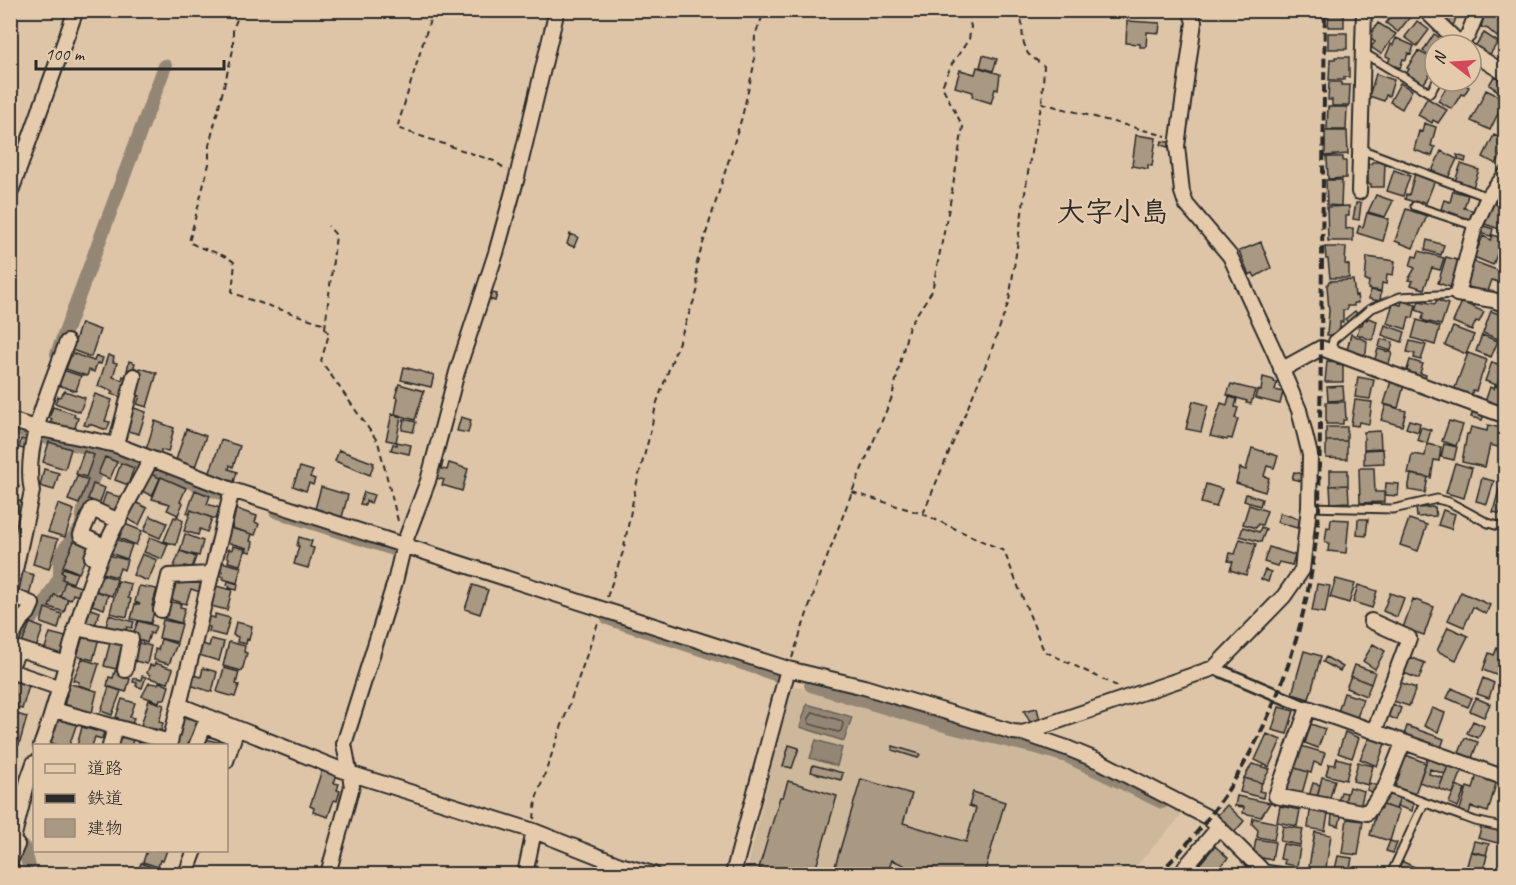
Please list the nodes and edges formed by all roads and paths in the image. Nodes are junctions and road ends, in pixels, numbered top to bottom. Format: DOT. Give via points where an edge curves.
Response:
graph roads {
  1 [pos="76,10"];
  2 [pos="241,10"];
  3 [pos="433,10"];
  4 [pos="557,10"];
  5 [pos="765,10"];
  6 [pos="967,10"];
  7 [pos="1021,10"];
  8 [pos="1190,10"];
  9 [pos="1364,10"];
  10 [pos="1425,10"];
  11 [pos="1478,10"];
  12 [pos="1448,33"];
  13 [pos="1469,33"];
  14 [pos="1362,52"];
  15 [pos="1483,60"];
  16 [pos="1506,74"];
  17 [pos="1423,89"];
  18 [pos="1042,104"];
  19 [pos="1178,139"];
  20 [pos="1360,149"];
  21 [pos="1506,174"];
  22 [pos="517,177"];
  23 [pos="1359,192"];
  24 [pos="10,194"];
  25 [pos="1488,197"];
  26 [pos="1415,206"];
  27 [pos="328,226"];
  28 [pos="1475,226"];
  29 [pos="1456,294"];
  30 [pos="1506,305"];
  31 [pos="325,329"];
  32 [pos="67,342"];
  33 [pos="1331,351"];
  34 [pos="1281,370"];
  35 [pos="134,376"];
  36 [pos="1506,416"];
  37 [pos="10,420"];
  38 [pos="36,428"];
  39 [pos="116,445"];
  40 [pos="151,459"];
  41 [pos="231,490"];
  42 [pos="852,492"];
  43 [pos="1309,507"];
  44 [pos="923,514"];
  45 [pos="119,521"];
  46 [pos="399,521"];
  47 [pos="1506,528"];
  48 [pos="404,545"];
  49 [pos="211,574"];
  50 [pos="90,584"];
  51 [pos="10,594"];
  52 [pos="603,608"];
  53 [pos="161,610"];
  54 [pos="1371,621"];
  55 [pos="75,628"];
  56 [pos="10,642"];
  57 [pos="66,664"];
  58 [pos="1214,668"];
  59 [pos="788,669"];
  60 [pos="10,670"];
  61 [pos="124,670"];
  62 [pos="60,688"];
  63 [pos="1135,695"];
  64 [pos="179,705"];
  65 [pos="1308,708"];
  66 [pos="54,710"];
  67 [pos="115,727"];
  68 [pos="1374,732"];
  69 [pos="236,733"];
  70 [pos="1023,733"];
  71 [pos="1402,742"];
  72 [pos="42,744"];
  73 [pos="111,744"];
  74 [pos="169,744"];
  75 [pos="197,744"];
  76 [pos="228,755"];
  77 [pos="33,769"];
  78 [pos="349,773"];
  79 [pos="1506,776"];
  80 [pos="1385,788"];
  81 [pos="1424,803"];
  82 [pos="1219,827"];
  83 [pos="1506,828"];
  84 [pos="534,831"];
  85 [pos="12,838"];
  86 [pos="194,852"];
  87 [pos="10,861"];
  88 [pos="1262,871"];
  89 [pos="186,874"];
  90 [pos="328,874"];
  91 [pos="525,874"];
  92 [pos="654,874"];
  93 [pos="733,874"];
  94 [pos="1182,874"];
  95 [pos="1295,874"];
  96 [pos="1391,874"];
  1 -- 24 [label="street"];
  2 -- 31 [label="path" via="233,29 233,50 209,146 210,164 189,242 235,263 232,292 322,323"];
  3 -- 22 [label="path" via="397,128 494,161"];
  4 -- 22 [label="street"];
  5 -- 52 [label="path" via="755,35 754,65 742,117 696,266 698,289 656,405 623,552"];
  6 -- 42 [label="path" via="969,39 942,86 963,127 932,291 909,326 892,397"];
  7 -- 18 [label="path" via="1023,41 1029,54 1044,66"];
  8 -- 19 [label="street" via="1194,22"];
  9 -- 14 [label="street"];
  10 -- 12 [label="street"];
  11 -- 13 [label="street"];
  14 -- 17 [label="lane"];
  14 -- 20 [label="street"];
  15 -- 16 [label="street"];
  18 -- 19 [label="path"];
  18 -- 44 [label="path" via="1009,301"];
  19 -- 34 [label="street" via="1179,173 1186,204 1230,256"];
  20 -- 23 [label="street"];
  20 -- 25 [label="lane"];
  21 -- 25 [label="street"];
  22 -- 48 [label="street" via="428,481"];
  25 -- 28 [label="street"];
  26 -- 28 [label="lane"];
  27 -- 31 [label="path" via="336,235"];
  28 -- 29 [label="street"];
  29 -- 30 [label="street"];
  29 -- 33 [label="lane" via="1400,297 1370,309 1333,340"];
  31 -- 46 [label="path" via="329,334 321,361 378,442"];
  32 -- 38 [label="street"];
  33 -- 34 [label="street" via="1321,348"];
  33 -- 36 [label="street"];
  34 -- 43 [label="street" via="1299,410 1310,455"];
  35 -- 39 [label="street"];
  37 -- 38 [label="street"];
  38 -- 39 [label="street"];
  38 -- 51 [label="street" via="29,477 32,491"];
  39 -- 40 [label="street"];
  40 -- 41 [label="street"];
  40 -- 45 [label="street"];
  41 -- 48 [label="street"];
  41 -- 49 [label="street"];
  42 -- 44 [label="path"];
  42 -- 59 [label="path"];
  43 -- 47 [label="lane" via="1393,509 1437,499"];
  43 -- 58 [label="street" via="1302,570 1284,597"];
  44 -- 63 [label="path" via="1004,551 1044,651"];
  45 -- 50 [label="street"];
  45 -- 50 [label="street" via="92,509 81,535 98,543 82,581"];
  48 -- 52 [label="street"];
  48 -- 78 [label="street" via="344,744"];
  49 -- 53 [label="street" via="169,576"];
  49 -- 64 [label="street"];
  50 -- 55 [label="street"];
  51 -- 56 [label="street" via="33,604"];
  52 -- 59 [label="street"];
  52 -- 84 [label="path" via="536,800"];
  54 -- 68 [label="street" via="1409,638"];
  55 -- 57 [label="street"];
  55 -- 61 [label="street" via="130,639"];
  57 -- 60 [label="street" via="19,649"];
  57 -- 62 [label="street"];
  58 -- 63 [label="street"];
  58 -- 65 [label="street"];
  59 -- 70 [label="street"];
  59 -- 93 [label="street"];
  60 -- 62 [label="street"];
  62 -- 66 [label="street"];
  63 -- 70 [label="street"];
  64 -- 69 [label="street"];
  64 -- 74 [label="street"];
  65 -- 68 [label="street"];
  65 -- 80 [label="street" via="1276,796 1367,813"];
  66 -- 67 [label="street"];
  66 -- 72 [label="street"];
  67 -- 73 [label="street"];
  67 -- 74 [label="street"];
  68 -- 71 [label="street"];
  69 -- 75 [label="street" via="204,726"];
  69 -- 76 [label="street"];
  69 -- 78 [label="street"];
  70 -- 82 [label="street" via="1101,762 1209,818"];
  71 -- 79 [label="street"];
  71 -- 80 [label="street"];
  77 -- 85 [label="street"];
  78 -- 84 [label="street"];
  78 -- 90 [label="street" via="352,786"];
  80 -- 81 [label="lane"];
  81 -- 83 [label="lane"];
  81 -- 96 [label="lane"];
  82 -- 88 [label="street"];
  82 -- 94 [label="street"];
  84 -- 91 [label="street"];
  84 -- 92 [label="street"];
  85 -- 87 [label="street" via="17,845"];
  86 -- 89 [label="street"];
  88 -- 95 [label="lane"];
}
